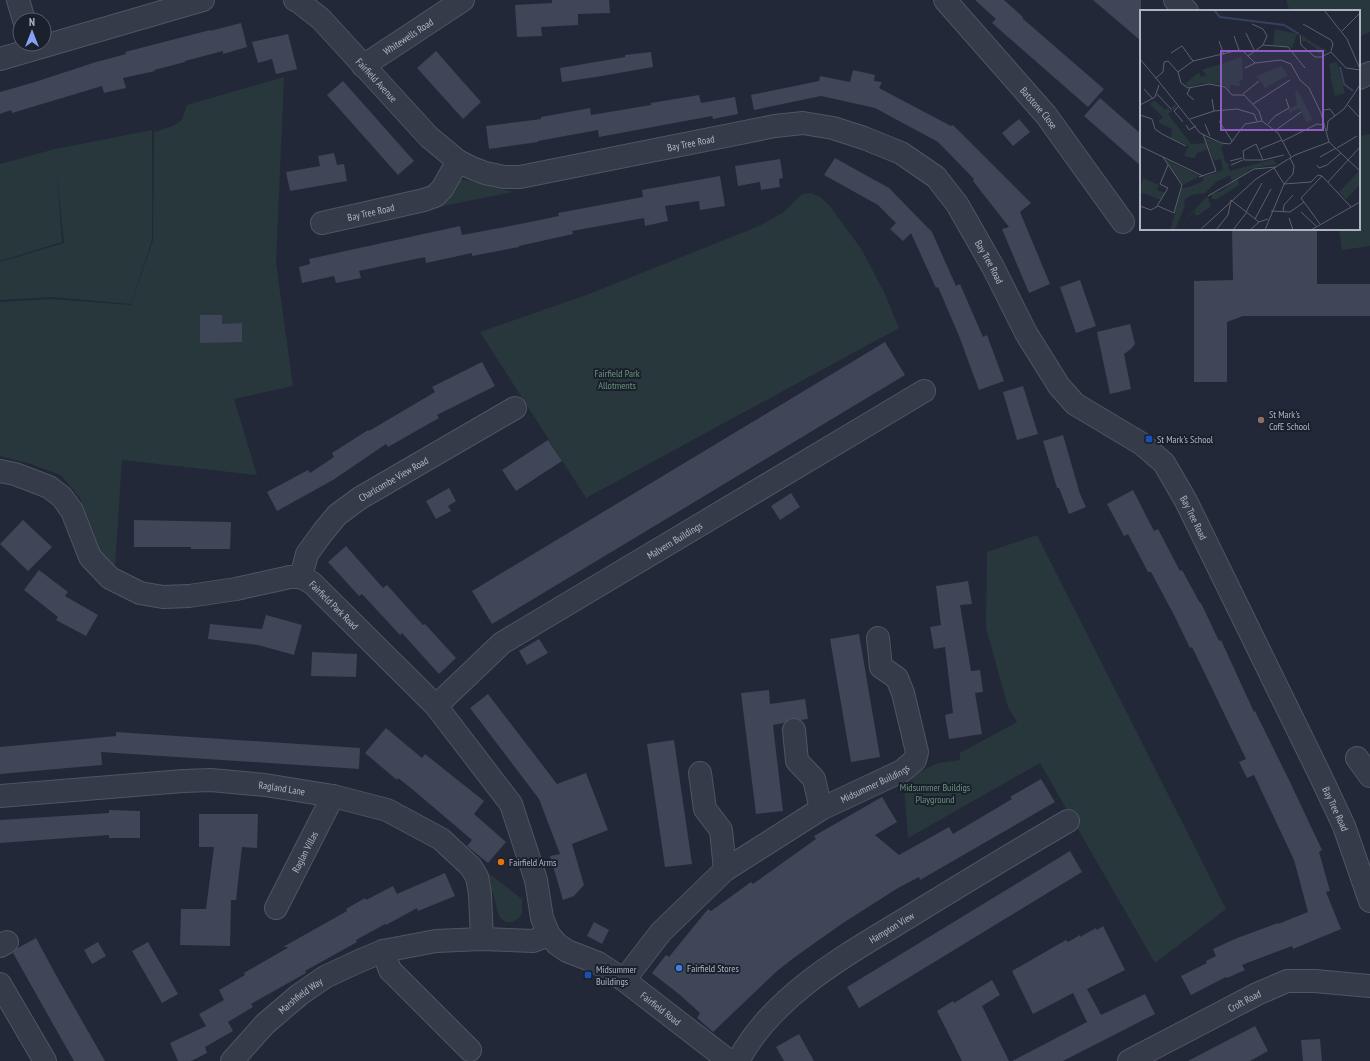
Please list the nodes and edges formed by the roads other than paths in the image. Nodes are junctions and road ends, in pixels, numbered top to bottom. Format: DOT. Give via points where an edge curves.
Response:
graph roads {
  1 [pos="18,0"];
  2 [pos="203,0"];
  3 [pos="295,0"];
  4 [pos="945,0"];
  5 [pos="1175,0"];
  6 [pos="456,2"];
  7 [pos="1186,10"];
  8 [pos="22,12"];
  9 [pos="52,41"];
  10 [pos="18,52"];
  11 [pos="0,59"];
  12 [pos="364,66"];
  13 [pos="1370,73"];
  14 [pos="1360,78"];
  15 [pos="458,161"];
  16 [pos="1123,222"];
  17 [pos="322,223"];
  18 [pos="924,391"];
  19 [pos="515,408"];
  20 [pos="0,471"];
  21 [pos="300,577"];
  22 [pos="878,638"];
  23 [pos="436,706"];
  24 [pos="794,730"];
  25 [pos="1358,758"];
  26 [pos="700,773"];
  27 [pos="1370,776"];
  28 [pos="0,796"];
  29 [pos="333,796"];
  30 [pos="821,809"];
  31 [pos="1068,820"];
  32 [pos="725,870"];
  33 [pos="1370,901"];
  34 [pos="276,908"];
  35 [pos="549,935"];
  36 [pos="482,939"];
  37 [pos="383,951"];
  38 [pos="624,980"];
  39 [pos="0,984"];
  40 [pos="1370,986"];
  41 [pos="470,1050"];
  42 [pos="45,1061"];
  43 [pos="232,1061"];
  44 [pos="729,1061"];
  45 [pos="738,1061"];
  46 [pos="1129,1061"];
  1 -- 8 [label="street"];
  2 -- 9 [label="street"];
  3 -- 12 [label="street, Fairfield Avenue" via="321,19"];
  4 -- 16 [label="street, Batstone Close" via="1046,114"];
  5 -- 7 [label="street"];
  6 -- 12 [label="street, Whitewells Road"];
  10 -- 11 [label="street"];
  12 -- 15 [label="street, Fairfield Avenue" via="429,136"];
  13 -- 14 [label="street"];
  15 -- 17 [label="street, Bay Tree Road" via="436,196"];
  15 -- 33 [label="street, Bay Tree Road" via="498,176 520,177 775,126 803,123 833,128 901,153 936,177 957,204 993,267 1026,333 1059,386 1075,404 1142,444 1164,463 1186,501 1344,826"];
  18 -- 23 [label="street, Malvern Buildings" via="502,643"];
  19 -- 21 [label="street, Charlcombe View Road" via="360,498 337,515 307,554"];
  20 -- 21 [label="street, Fairfield Park Road" via="49,487 62,497 72,511 90,558 110,578 140,593 163,597 189,596"];
  21 -- 23 [label="street, Fairfield Park Road" via="312,583"];
  22 -- 30 [label="street, Midsummer Buildings" via="881,667 897,678 904,693 906,712 917,752 915,760 902,771"];
  23 -- 35 [label="street, Fairfield Park Road" via="511,804 536,880 542,918"];
  24 -- 30 [label="street" via="797,761 814,779"];
  25 -- 27 [label="street"];
  26 -- 32 [label="street" via="705,809 721,830"];
  28 -- 29 [label="street, Ragland Lane" via="211,780 265,785"];
  29 -- 34 [label="street, Raglan Villas"];
  29 -- 36 [label="street, Ragland Lane" via="387,810 441,839 472,867 480,894"];
  30 -- 32 [label="street, Midsummer Buildings"];
  31 -- 45 [label="street, Hampton View" via="821,972 774,1012 746,1046"];
  32 -- 38 [label="street, Midsummer Buildings" via="661,932"];
  35 -- 36 [label="street, Marshfield Way" via="533,941"];
  35 -- 38 [label="street, Fairfield Road" via="567,951 598,963"];
  36 -- 37 [label="street, Marshfield Way" via="436,941"];
  37 -- 41 [label="street" via="390,970"];
  37 -- 43 [label="street, Marshfield Way" via="325,977 299,995 265,1024"];
  38 -- 44 [label="street, Fairfield Road"];
  39 -- 42 [label="street"];
  40 -- 46 [label="street, Croft Road" via="1287,981"];
}
